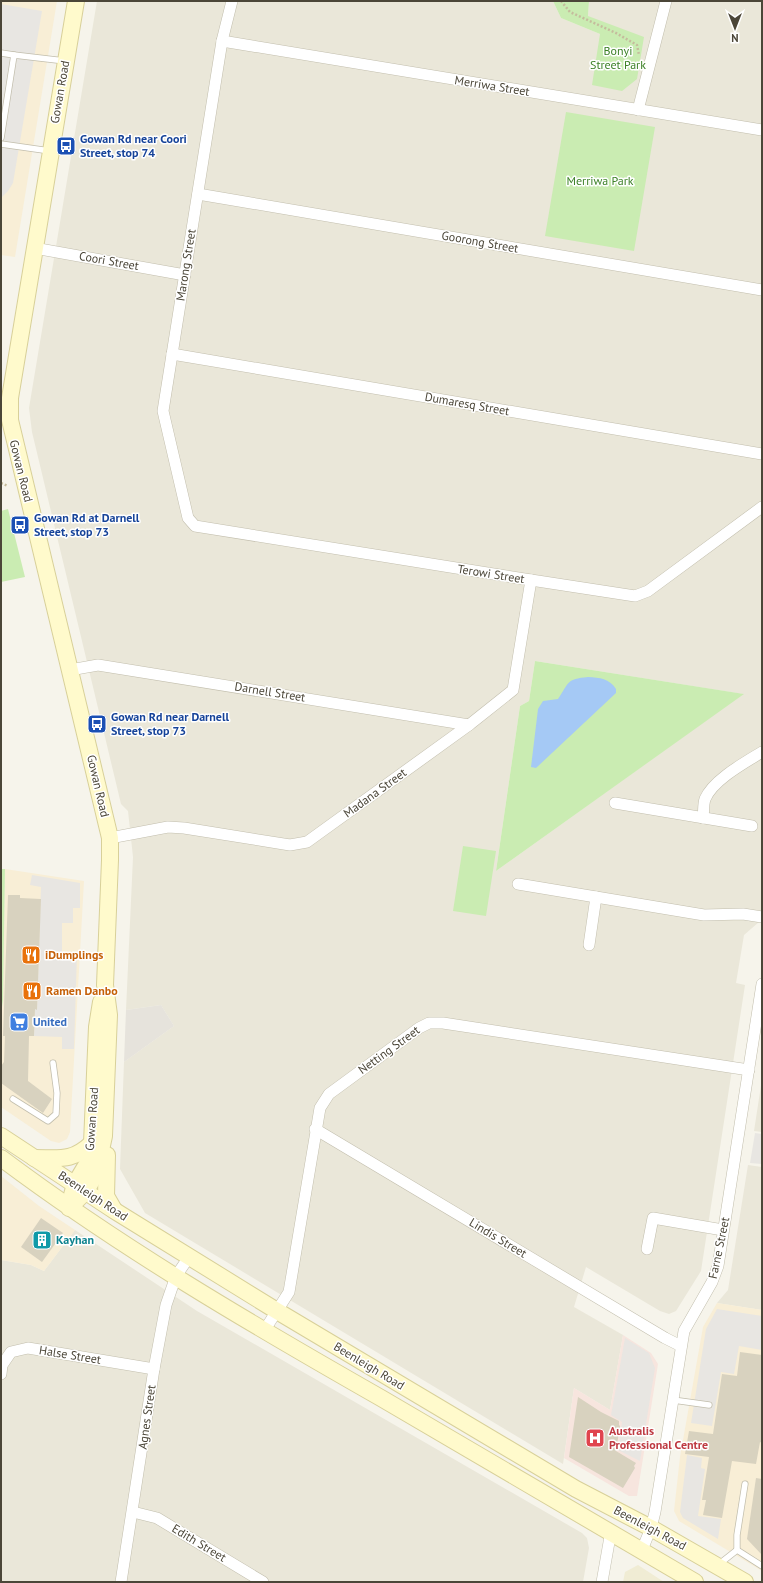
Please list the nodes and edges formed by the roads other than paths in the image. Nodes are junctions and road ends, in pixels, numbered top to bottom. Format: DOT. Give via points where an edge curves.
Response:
graph roads {
  1 [pos="76,1"];
  2 [pos="232,1"];
  3 [pos="666,1"];
  4 [pos="222,41"];
  5 [pos="1,53"];
  6 [pos="14,55"];
  7 [pos="65,61"];
  8 [pos="638,110"];
  9 [pos="762,130"];
  10 [pos="1,138"];
  11 [pos="1,144"];
  12 [pos="50,151"];
  13 [pos="198,194"];
  14 [pos="34,248"];
  15 [pos="185,275"];
  16 [pos="762,290"];
  17 [pos="172,354"];
  18 [pos="762,454"];
  19 [pos="762,507"];
  20 [pos="194,526"];
  21 [pos="531,580"];
  22 [pos="70,670"];
  23 [pos="469,725"];
  24 [pos="762,752"];
  25 [pos="615,803"];
  26 [pos="703,818"];
  27 [pos="752,826"];
  28 [pos="110,838"];
  29 [pos="518,884"];
  30 [pos="596,897"];
  31 [pos="762,916"];
  32 [pos="589,945"];
  33 [pos="762,984"];
  34 [pos="53,1063"];
  35 [pos="749,1070"];
  36 [pos="13,1099"];
  37 [pos="315,1129"];
  38 [pos="1,1136"];
  39 [pos="98,1140"];
  40 [pos="1,1158"];
  41 [pos="34,1158"];
  42 [pos="80,1187"];
  43 [pos="69,1208"];
  44 [pos="115,1211"];
  45 [pos="723,1230"];
  46 [pos="647,1249"];
  47 [pos="189,1256"];
  48 [pos="176,1276"];
  49 [pos="277,1311"];
  50 [pos="264,1331"];
  51 [pos="681,1346"];
  52 [pos="154,1369"];
  53 [pos="1,1374"];
  54 [pos="673,1400"];
  55 [pos="709,1405"];
  56 [pos="745,1484"];
  57 [pos="133,1512"];
  58 [pos="651,1528"];
  59 [pos="611,1531"];
  60 [pos="642,1550"];
  61 [pos="737,1550"];
  62 [pos="718,1565"];
  63 [pos="762,1566"];
  64 [pos="121,1582"];
  65 [pos="263,1582"];
  66 [pos="602,1582"];
  67 [pos="695,1582"];
  68 [pos="746,1582"];
  1 -- 7 [label="main road, Gowan Road"];
  2 -- 4 [label="street, Marong Street"];
  3 -- 8 [label="street"];
  4 -- 8 [label="street, Merriwa Street"];
  4 -- 13 [label="street, Marong Street"];
  5 -- 6 [label="lane"];
  6 -- 7 [label="lane"];
  6 -- 10 [label="lane"];
  7 -- 12 [label="main road, Gowan Road"];
  8 -- 9 [label="street, Merriwa Street"];
  11 -- 12 [label="lane"];
  12 -- 14 [label="main road, Gowan Road"];
  13 -- 15 [label="street, Marong Street"];
  13 -- 16 [label="street, Goorong Street"];
  14 -- 15 [label="street, Coori Street"];
  14 -- 22 [label="main road, Gowan Road" via="10,398 10,420"];
  15 -- 17 [label="street, Marong Street"];
  17 -- 18 [label="street, Dumaresq Street"];
  17 -- 20 [label="street, Marong Street" via="163,411 188,518"];
  19 -- 21 [label="street, Terowi Street" via="648,591 634,596"];
  20 -- 21 [label="street, Terowi Street"];
  21 -- 23 [label="street, Madana Street" via="513,690"];
  22 -- 23 [label="street, Darnell Street" via="98,664"];
  22 -- 28 [label="main road, Gowan Road"];
  23 -- 28 [label="street, Madana Street" via="307,842 290,845 173,827"];
  24 -- 26 [label="street" via="740,765 713,787 705,800"];
  25 -- 26 [label="street"];
  26 -- 27 [label="street"];
  28 -- 39 [label="main road, Gowan Road" via="105,985 109,1015"];
  29 -- 30 [label="street"];
  30 -- 31 [label="street" via="704,915"];
  30 -- 32 [label="street"];
  33 -- 35 [label="street, Farne Street"];
  34 -- 36 [label="lane" via="57,1093 56,1114 48,1121"];
  35 -- 37 [label="street, Netting Street" via="443,1023 429,1023 329,1094 320,1108"];
  35 -- 45 [label="street, Farne Street"];
  37 -- 49 [label="street, Netting Street" via="289,1292"];
  37 -- 51 [label="street, Lindis Street"];
  38 -- 41 [label="main road, Beenleigh Road"];
  39 -- 41 [label="main road" via="72,1158"];
  39 -- 42 [label="main road, Gowan Road" via="98,1166"];
  39 -- 44 [label="main road" via="108,1152 106,1196"];
  40 -- 43 [label="main road, Beenleigh Road"];
  41 -- 42 [label="main road, Beenleigh Road"];
  42 -- 43 [label="main road, Gowan Road"];
  42 -- 44 [label="main road, Beenleigh Road"];
  43 -- 48 [label="main road, Beenleigh Road"];
  44 -- 47 [label="main road, Beenleigh Road"];
  45 -- 46 [label="street" via="653,1218"];
  45 -- 51 [label="street, Farne Street" via="718,1266 712,1282 684,1331"];
  47 -- 48 [label="street, Agnes Street"];
  47 -- 49 [label="main road, Beenleigh Road"];
  48 -- 50 [label="main road, Beenleigh Road"];
  48 -- 52 [label="street, Agnes Street" via="166,1305"];
  49 -- 50 [label="street, Netting Street"];
  49 -- 58 [label="main road, Beenleigh Road" via="576,1489"];
  50 -- 59 [label="main road, Beenleigh Road"];
  51 -- 54 [label="street, Farne Street"];
  52 -- 53 [label="street, Halse Street" via="28,1348 11,1352 2,1365"];
  52 -- 57 [label="street, Agnes Street"];
  54 -- 55 [label="lane"];
  54 -- 58 [label="street, Farne Street"];
  56 -- 61 [label="lane"];
  57 -- 64 [label="street, Agnes Street"];
  57 -- 65 [label="street, Edith Street" via="157,1518"];
  58 -- 60 [label="street, Farne Street"];
  58 -- 62 [label="main road, Beenleigh Road"];
  59 -- 60 [label="main road, Beenleigh Road"];
  59 -- 66 [label="street"];
  60 -- 67 [label="main road, Beenleigh Road"];
  61 -- 62 [label="lane"];
  61 -- 63 [label="lane"];
  62 -- 68 [label="main road, Beenleigh Road"];
}
